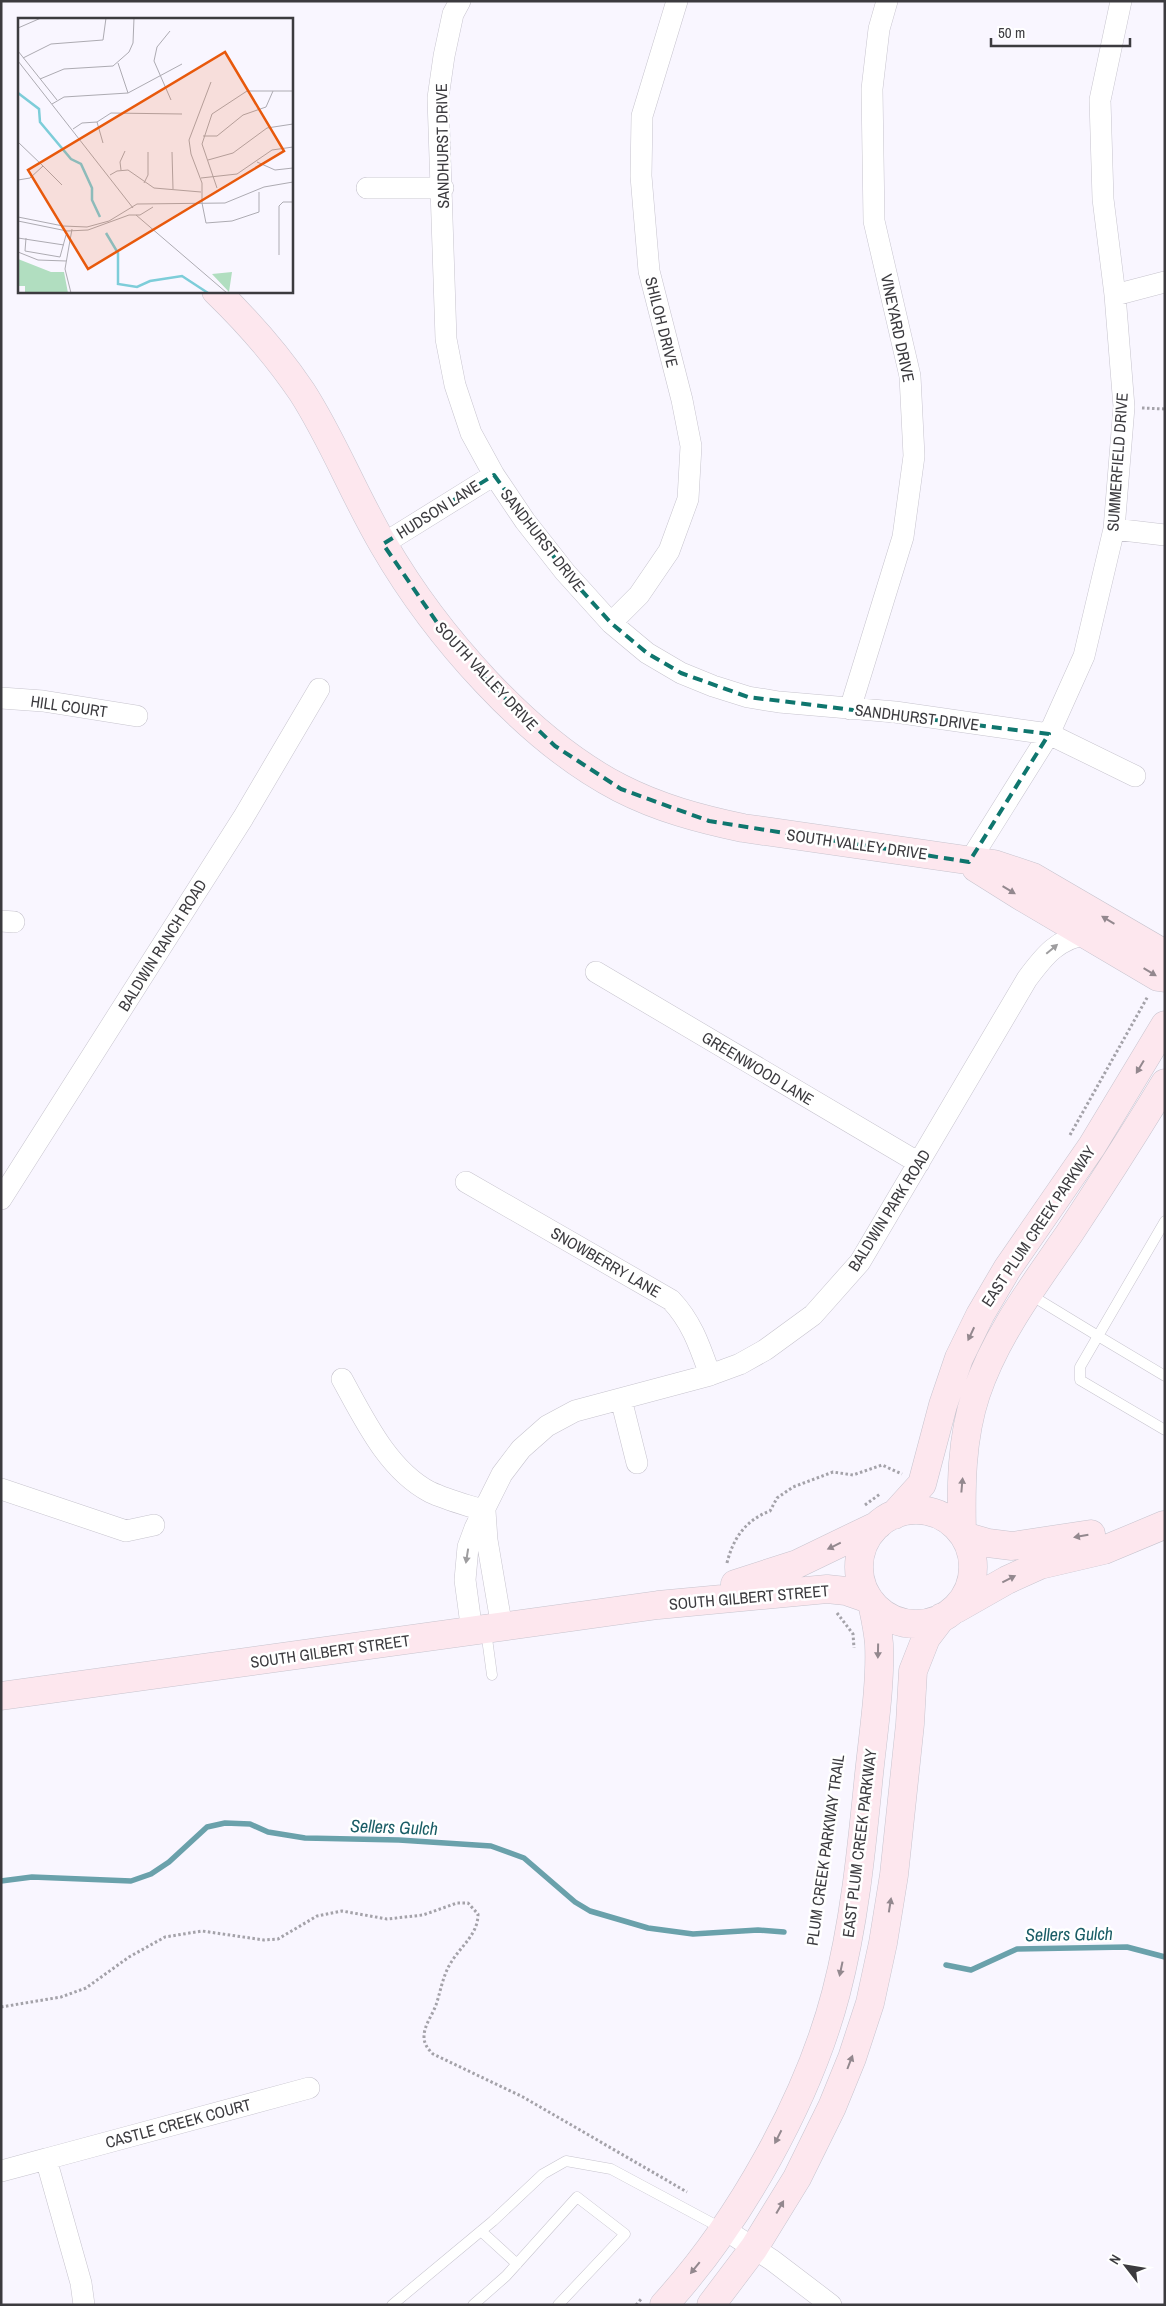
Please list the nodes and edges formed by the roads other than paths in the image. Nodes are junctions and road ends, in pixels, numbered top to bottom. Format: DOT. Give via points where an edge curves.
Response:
graph roads {
  1 [pos="460,1"];
  2 [pos="677,1"];
  3 [pos="887,1"];
  4 [pos="1121,1"];
  5 [pos="367,188"];
  6 [pos="443,188"];
  7 [pos="1165,282"];
  8 [pos="217,292"];
  9 [pos="1115,295"];
  10 [pos="494,475"];
  11 [pos="1114,529"];
  12 [pos="1165,535"];
  13 [pos="383,544"];
  14 [pos="611,623"];
  15 [pos="319,688"];
  16 [pos="1,698"];
  17 [pos="850,709"];
  18 [pos="137,716"];
  19 [pos="1049,734"];
  20 [pos="1135,776"];
  21 [pos="969,862"];
  22 [pos="1088,934"];
  23 [pos="1165,954"];
  24 [pos="596,972"];
  25 [pos="1165,978"];
  26 [pos="1165,1025"];
  27 [pos="1165,1083"];
  28 [pos="1092,1146"];
  29 [pos="919,1163"];
  30 [pos="466,1182"];
  31 [pos="1,1199"];
  32 [pos="1165,1221"];
  33 [pos="1028,1293"];
  34 [pos="1098,1336"];
  35 [pos="710,1376"];
  36 [pos="1165,1376"];
  37 [pos="342,1379"];
  38 [pos="621,1399"];
  39 [pos="1165,1430"];
  40 [pos="637,1463"];
  41 [pos="1,1489"];
  42 [pos="879,1509"];
  43 [pos="485,1511"];
  44 [pos="154,1524"];
  45 [pos="1164,1525"];
  46 [pos="963,1535"];
  47 [pos="871,1601"];
  48 [pos="658,1605"];
  49 [pos="946,1615"];
  50 [pos="487,1630"];
  51 [pos="492,1675"];
  52 [pos="1,1696"];
  53 [pos="310,2088"];
  54 [pos="46,2159"];
  55 [pos="1,2170"];
  56 [pos="724,2229"];
  57 [pos="481,2231"];
  58 [pos="754,2248"];
  59 [pos="517,2264"];
  60 [pos="657,2298"];
  61 [pos="84,2305"];
  62 [pos="392,2305"];
  63 [pos="473,2305"];
  64 [pos="558,2305"];
  65 [pos="711,2305"];
  66 [pos="831,2305"];
  1 -- 6 [label="street, SANDHURST DRIVE" via="453,14 438,98"];
  2 -- 14 [label="street, SHILOH DRIVE" via="642,116 642,176 648,270 691,446 688,499 669,552 639,595"];
  3 -- 17 [label="street, VINEYARD DRIVE" via="879,29 872,88 874,221 910,376 914,456 902,537"];
  4 -- 9 [label="street, SUMMERFIELD DRIVE" via="1100,100 1103,199"];
  5 -- 6 [label="street"];
  6 -- 10 [label="street, SANDHURST DRIVE" via="446,340 455,384 471,433"];
  7 -- 9 [label="street"];
  8 -- 13 [label="main road, SOUTH VALLEY DRIVE" via="258,333 303,393"];
  9 -- 11 [label="street, SUMMERFIELD DRIVE" via="1124,407"];
  10 -- 13 [label="street, HUDSON LANE"];
  10 -- 14 [label="street, SANDHURST DRIVE" via="565,572"];
  11 -- 12 [label="street"];
  11 -- 19 [label="street, SUMMERFIELD DRIVE" via="1084,656"];
  13 -- 21 [label="main road, SOUTH VALLEY DRIVE" via="440,627 503,698 555,746 588,770 621,788 677,812 726,824"];
  14 -- 17 [label="street, SANDHURST DRIVE" via="647,653 681,673 713,686 748,697"];
  15 -- 31 [label="street, BALDWIN RANCH ROAD" via="243,818"];
  16 -- 18 [label="street, HILL COURT" via="43,700"];
  17 -- 19 [label="street, SANDHURST DRIVE" via="895,712"];
  19 -- 20 [label="street, SANDHURST DRIVE"];
  19 -- 21 [label="street, SUMMERFIELD DRIVE"];
  21 -- 22 [label="main road, SOUTH VALLEY DRIVE, one-way" via="990,878"];
  23 -- 21 [label="main road, SOUTH VALLEY DRIVE, one-way" via="1032,877 994,864"];
  22 -- 25 [label="main road, SOUTH VALLEY DRIVE, one-way" via="1158,977"];
  29 -- 22 [label="street, BALDWIN PARK ROAD, one-way" via="1042,958 1054,946 1074,936"];
  24 -- 29 [label="street, GREENWOOD LANE"];
  26 -- 28 [label="main road, EAST PLUM CREEK PARKWAY, one-way"];
  27 -- 33 [label="main road, EAST PLUM CREEK PARKWAY"];
  28 -- 33 [label="main road" via="1086,1183 1028,1268"];
  28 -- 42 [label="main road, EAST PLUM CREEK PARKWAY, one-way" via="1006,1268 980,1315 959,1358 922,1484"];
  29 -- 35 [label="street, BALDWIN PARK ROAD" via="860,1262 813,1315 765,1350"];
  30 -- 35 [label="street, SNOWBERRY LANE" via="671,1300 693,1330"];
  32 -- 34 [label="lane"];
  33 -- 34 [label="lane"];
  46 -- 33 [label="main road, EAST PLUM CREEK PARKWAY, one-way" via="961,1494 964,1457 976,1396 988,1361"];
  34 -- 36 [label="lane"];
  34 -- 39 [label="lane" via="1080,1367 1080,1380"];
  35 -- 38 [label="street, BALDWIN PARK ROAD"];
  37 -- 43 [label="street" via="364,1418 396,1464 411,1479 430,1492"];
  38 -- 40 [label="street"];
  38 -- 43 [label="street, BALDWIN PARK ROAD" via="575,1411 546,1426 521,1449 502,1474"];
  41 -- 44 [label="street" via="126,1531"];
  42 -- 46 [label="main road" via="931,1512 948,1520"];
  42 -- 47 [label="main road" via="859,1560 861,1581"];
  42 -- 48 [label="main road, SOUTH GILBERT STREET, one-way" via="776,1572"];
  43 -- 50 [label="street, BALDWIN PARK ROAD"];
  43 -- 50 [label="street, BALDWIN PARK ROAD, one-way" via="475,1528 465,1580"];
  45 -- 46 [label="main road, one-way" via="1020,1546 1002,1546"];
  49 -- 45 [label="main road, one-way" via="1040,1565 1104,1550"];
  46 -- 49 [label="main road" via="972,1560 971,1578 964,1596"];
  47 -- 48 [label="main road, SOUTH GILBERT STREET" via="827,1589"];
  47 -- 49 [label="main road" via="884,1614 902,1622 923,1624"];
  47 -- 56 [label="main road, EAST PLUM CREEK PARKWAY, one-way" via="879,1645 872,1745 859,1870 836,1994 812,2062 780,2134 759,2175"];
  48 -- 50 [label="main road, SOUTH GILBERT STREET"];
  58 -- 49 [label="main road, one-way" via="797,2178 828,2116 870,2003 894,1875 913,1671 926,1638"];
  50 -- 51 [label="lane"];
  50 -- 52 [label="main road, SOUTH GILBERT STREET"];
  53 -- 54 [label="street, CASTLE CREEK COURT"];
  54 -- 55 [label="street, CASTLE CREEK COURT"];
  54 -- 61 [label="street" via="81,2283"];
  56 -- 57 [label="lane" via="611,2169 566,2161 543,2174"];
  56 -- 58 [label="street"];
  56 -- 60 [label="main road, EAST PLUM CREEK PARKWAY, one-way"];
  57 -- 59 [label="lane"];
  57 -- 62 [label="lane"];
  58 -- 65 [label="main road"];
  58 -- 66 [label="street"];
  59 -- 63 [label="lane"];
  59 -- 64 [label="lane" via="577,2197 625,2234"];
}
